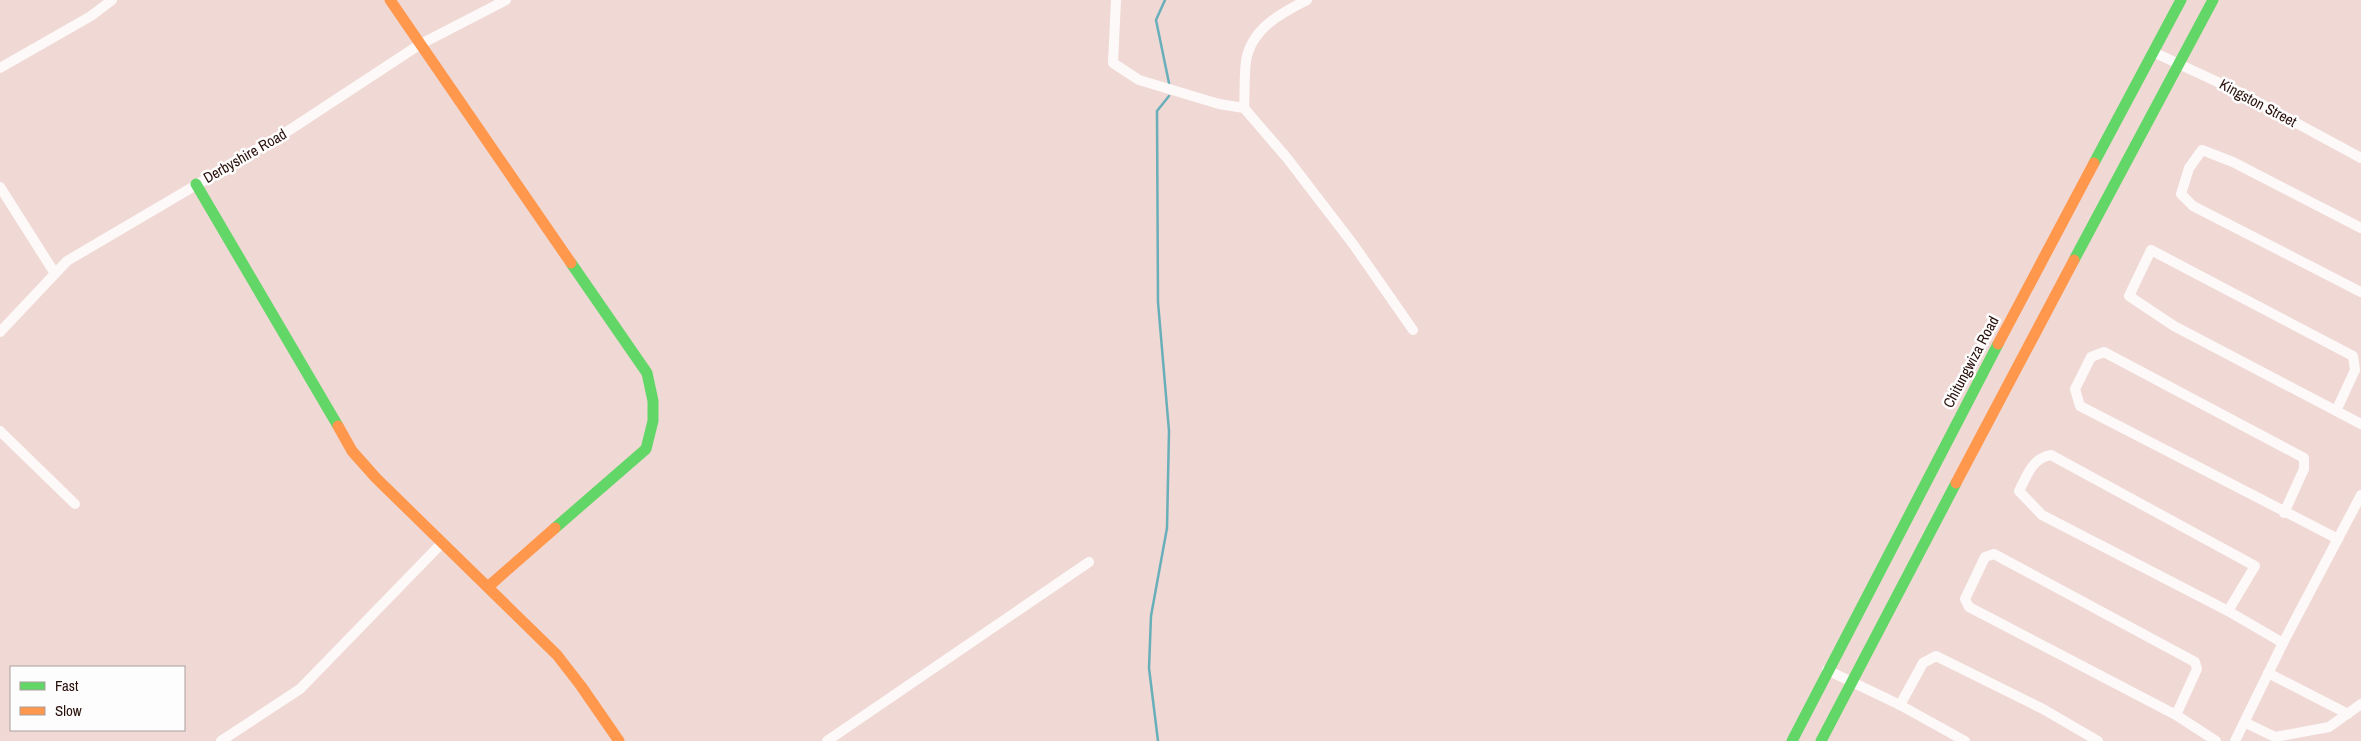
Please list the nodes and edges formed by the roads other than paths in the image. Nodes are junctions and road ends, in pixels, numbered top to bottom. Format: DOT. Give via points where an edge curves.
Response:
graph roads {
  1 [pos="112,0"];
  2 [pos="390,0"];
  3 [pos="506,0"];
  4 [pos="1116,0"];
  5 [pos="1307,0"];
  6 [pos="2181,0"];
  7 [pos="2213,0"];
  8 [pos="419,45"];
  9 [pos="2152,52"];
  10 [pos="2178,64"];
  11 [pos="0,68"];
  12 [pos="1244,108"];
  13 [pos="2361,158"];
  14 [pos="196,184"];
  15 [pos="0,187"];
  16 [pos="2361,228"];
  17 [pos="54,272"];
  18 [pos="2361,292"];
  19 [pos="1413,330"];
  20 [pos="0,332"];
  21 [pos="2336,410"];
  22 [pos="2361,424"];
  23 [pos="0,431"];
  24 [pos="2361,495"];
  25 [pos="75,504"];
  26 [pos="2284,513"];
  27 [pos="2338,539"];
  28 [pos="441,544"];
  29 [pos="1089,562"];
  30 [pos="489,586"];
  31 [pos="2228,611"];
  32 [pos="2283,643"];
  33 [pos="1827,670"];
  34 [pos="2268,673"];
  35 [pos="1852,683"];
  36 [pos="2361,704"];
  37 [pos="1900,705"];
  38 [pos="2348,714"];
  39 [pos="2176,715"];
  40 [pos="2246,723"];
  41 [pos="220,741"];
  42 [pos="619,741"];
  43 [pos="827,741"];
  44 [pos="1792,741"];
  45 [pos="1821,741"];
  46 [pos="1965,741"];
  47 [pos="2098,741"];
  48 [pos="2216,741"];
  49 [pos="2235,741"];
  1 -- 11 [label="street" via="91,16"];
  2 -- 8 [label="street"];
  3 -- 8 [label="street, Derbyshire Road"];
  4 -- 12 [label="street" via="1113,63 1139,80 1219,104"];
  5 -- 12 [label="street" via="1274,18 1257,35 1246,62"];
  6 -- 9 [label="street, Chitungwiza Road"];
  7 -- 10 [label="street"];
  8 -- 14 [label="street, Derbyshire Road" via="288,131"];
  8 -- 30 [label="street" via="647,373 652,390 652,430 646,450"];
  9 -- 10 [label="street, Kingston Street"];
  9 -- 33 [label="street, Chitungwiza Road"];
  10 -- 13 [label="street, Kingston Street" via="2239,92"];
  10 -- 35 [label="street"];
  12 -- 19 [label="street" via="1311,190"];
  14 -- 17 [label="street, Derbyshire Road" via="91,245"];
  14 -- 28 [label="street" via="352,451"];
  15 -- 17 [label="street"];
  16 -- 18 [label="street" via="2233,162 2202,150 2188,168 2181,194 2193,206"];
  17 -- 20 [label="street, Derbyshire Road"];
  21 -- 21 [label="street" via="2174,326 2129,296 2151,250 2353,356 2355,370"];
  21 -- 22 [label="street"];
  23 -- 25 [label="street"];
  24 -- 27 [label="street"];
  26 -- 26 [label="street" via="2080,406 2075,389 2091,357 2104,352 2304,458 2304,470"];
  26 -- 27 [label="street"];
  27 -- 32 [label="street"];
  28 -- 30 [label="street"];
  28 -- 41 [label="street" via="300,688"];
  29 -- 43 [label="street"];
  30 -- 42 [label="street" via="558,656"];
  31 -- 31 [label="street" via="2255,566 2051,455 2041,457 2031,468 2019,491 2042,515"];
  31 -- 32 [label="street"];
  32 -- 34 [label="street"];
  33 -- 35 [label="street"];
  33 -- 44 [label="street, Chitungwiza Road"];
  34 -- 38 [label="street"];
  34 -- 40 [label="street"];
  35 -- 37 [label="street"];
  35 -- 45 [label="street"];
  36 -- 38 [label="street"];
  37 -- 46 [label="street"];
  37 -- 47 [label="street" via="1922,663 1936,656 2043,709"];
  38 -- 40 [label="street" via="2329,728 2276,736"];
  39 -- 39 [label="street" via="1969,607 1965,599 1985,557 1994,554 2195,662 2197,669"];
  39 -- 48 [label="street"];
  40 -- 49 [label="street"];
}
